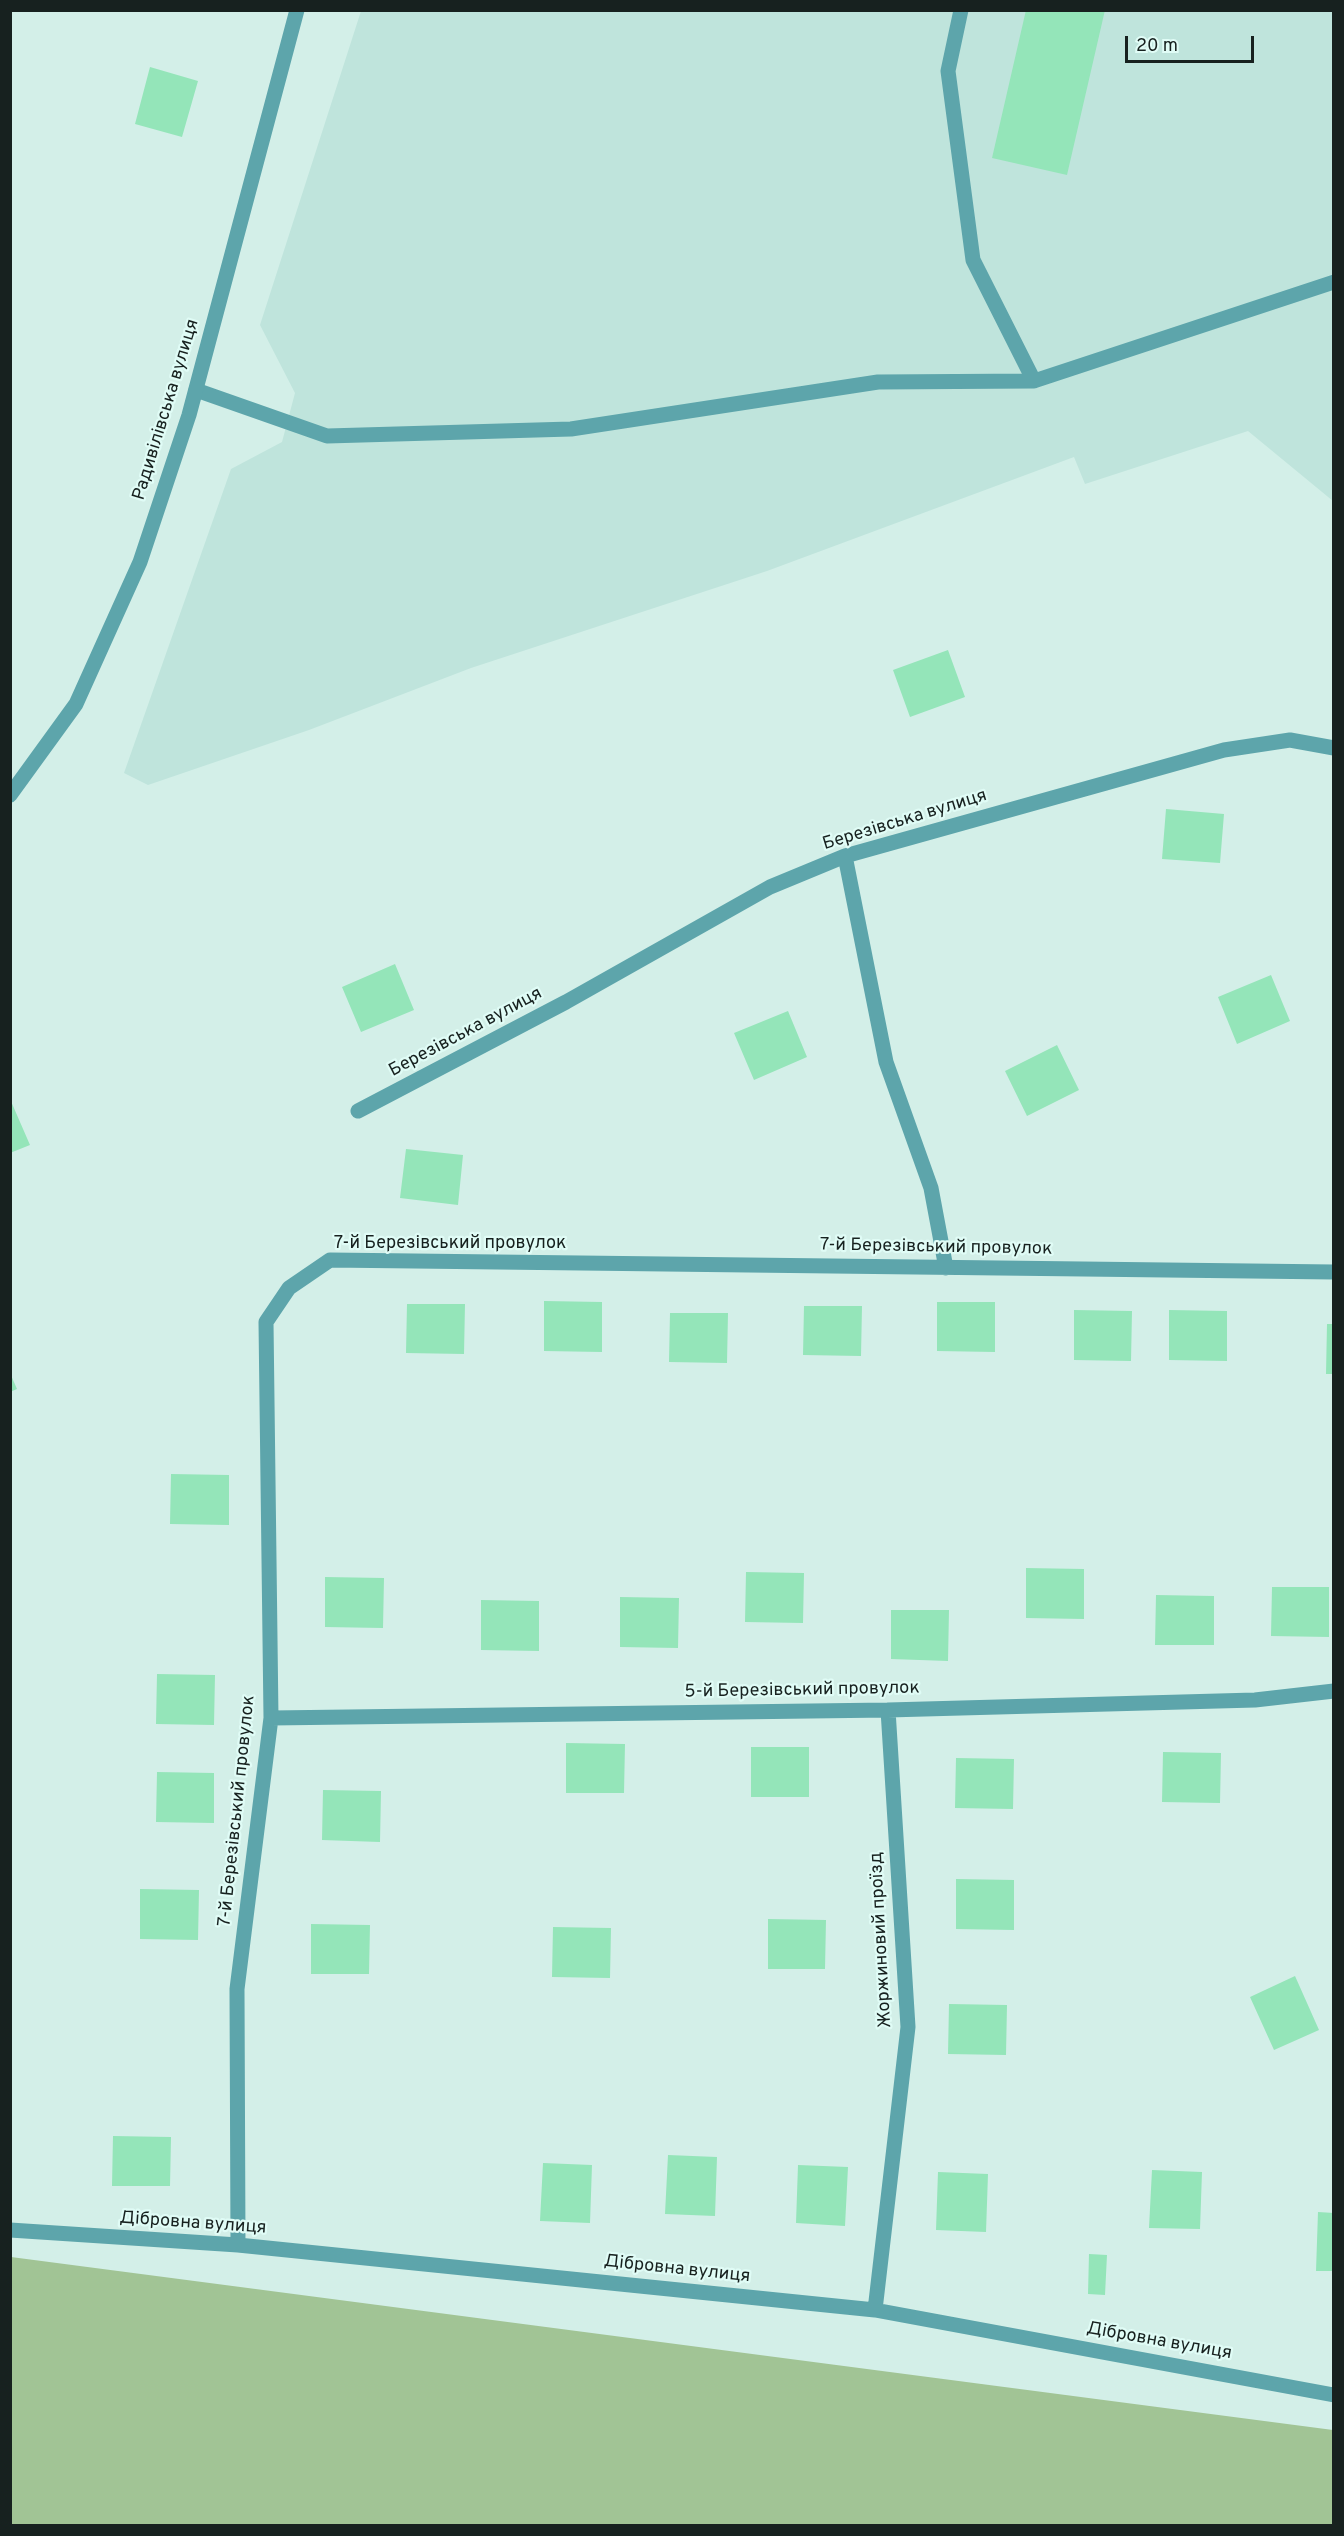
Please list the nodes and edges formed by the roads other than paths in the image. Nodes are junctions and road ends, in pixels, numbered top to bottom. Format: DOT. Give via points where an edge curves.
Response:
graph roads {
  1 [pos="297,10"];
  2 [pos="961,10"];
  3 [pos="1334,282"];
  4 [pos="1034,381"];
  5 [pos="196,390"];
  6 [pos="1334,748"];
  7 [pos="10,795"];
  8 [pos="845,856"];
  9 [pos="358,1112"];
  10 [pos="946,1268"];
  11 [pos="1334,1272"];
  12 [pos="1334,1691"];
  13 [pos="888,1710"];
  14 [pos="271,1718"];
  15 [pos="10,2230"];
  16 [pos="238,2246"];
  17 [pos="875,2310"];
  18 [pos="1334,2395"];
  1 -- 5 [label="street, Радивілівська вулиця"];
  2 -- 4 [label="street" via="948,71 973,260"];
  3 -- 4 [label="street"];
  4 -- 5 [label="street" via="878,382 572,429 327,436"];
  5 -- 7 [label="street, Радивілівська вулиця" via="140,562 76,704"];
  6 -- 8 [label="street, Березівська вулиця" via="1290,740 1224,750"];
  8 -- 9 [label="street, Березівська вулиця" via="770,887 566,1002"];
  8 -- 10 [label="street" via="885,1062 931,1188"];
  10 -- 11 [label="street, 7-й Березівський провулок"];
  10 -- 14 [label="street, 7-й Березівський провулок" via="330,1260 290,1288 266,1322"];
  12 -- 13 [label="street, 5-й Березівський провулок" via="1254,1700"];
  13 -- 14 [label="street, 5-й Березівський провулок"];
  13 -- 17 [label="street, Жоржиновий проїзд" via="908,2027"];
  14 -- 16 [label="street, 7-й Березівський провулок" via="237,1989"];
  15 -- 16 [label="street, Дібровна вулиця"];
  16 -- 17 [label="street, Дібровна вулиця"];
  17 -- 18 [label="street, Дібровна вулиця"];
}
